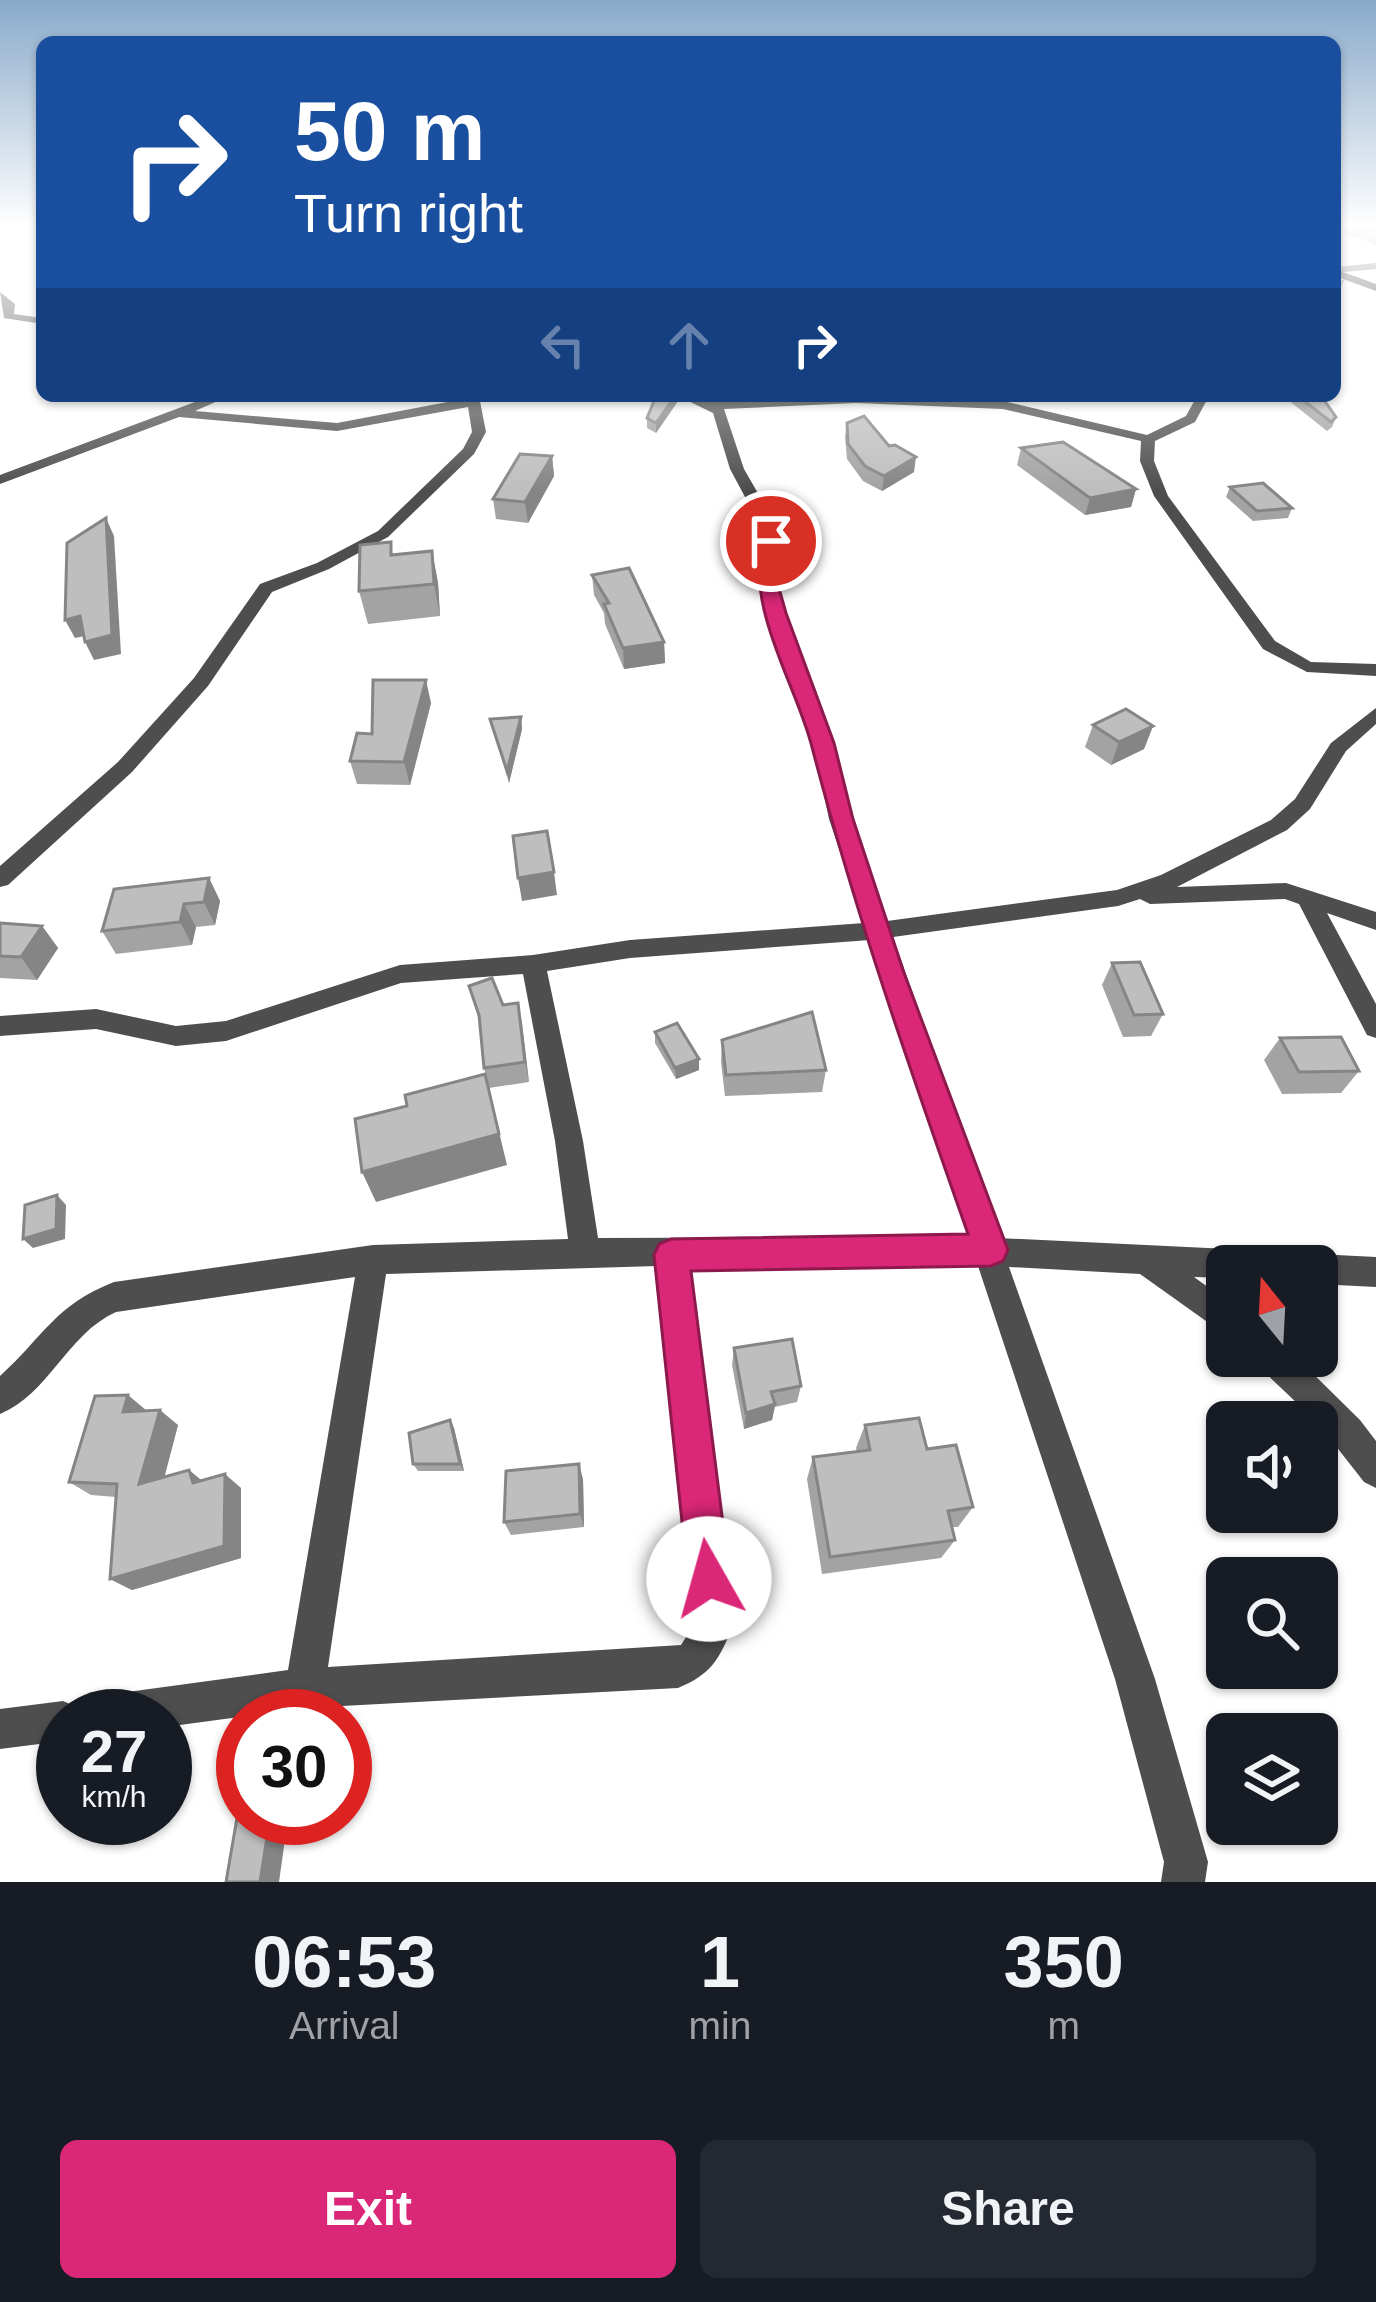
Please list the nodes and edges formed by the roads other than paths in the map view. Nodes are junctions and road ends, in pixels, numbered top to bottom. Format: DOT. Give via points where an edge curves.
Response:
graph roads {
  1 [pos="206,402"];
  2 [pos="458,402"];
  3 [pos="473,402"];
  4 [pos="700,402"];
  5 [pos="794,402"];
  6 [pos="930,402"];
  7 [pos="1202,402"];
  8 [pos="711,406"];
  9 [pos="175,413"];
  10 [pos="1148,439"];
  11 [pos="0,480"];
  12 [pos="1376,670"];
  13 [pos="1376,714"];
  14 [pos="0,879"];
  15 [pos="1307,897"];
  16 [pos="1118,898"];
  17 [pos="1376,921"];
  18 [pos="876,931"];
  19 [pos="533,964"];
  20 [pos="0,1026"];
  21 [pos="1376,1028"];
  22 [pos="991,1250"];
  23 [pos="585,1253"];
  24 [pos="671,1255"];
  25 [pos="1144,1259"];
  26 [pos="374,1260"];
  27 [pos="1206,1262"];
  28 [pos="1338,1270"];
  29 [pos="1376,1272"];
  30 [pos="1206,1305"];
  31 [pos="1293,1377"];
  32 [pos="0,1397"];
  33 [pos="1376,1470"];
  34 [pos="305,1688"];
  35 [pos="192,1703"];
  36 [pos="36,1725"];
  37 [pos="0,1730"];
  38 [pos="1183,1882"];
  1 -- 9 [label="street"];
  2 -- 9 [label="street" via="337,427"];
  3 -- 14 [label="street" via="479,432 470,452 382,534 266,588 201,682 125,767"];
  4 -- 8 [label="street"];
  5 -- 8 [label="street"];
  6 -- 10 [label="street" via="1003,405"];
  7 -- 10 [label="street" via="1190,421"];
  8 -- 18 [label="street" via="766,521 776,613"];
  9 -- 11 [label="street"];
  10 -- 12 [label="street" via="1161,496 1269,645 1307,667"];
  13 -- 16 [label="street" via="1338,746 1303,804 1279,825"];
  15 -- 16 [label="street" via="1250,891"];
  15 -- 17 [label="street"];
  15 -- 21 [label="street"];
  16 -- 18 [label="street"];
  18 -- 19 [label="street"];
  18 -- 22 [label="street"];
  19 -- 20 [label="street" via="400,974 226,1031 176,1036 97,1019"];
  19 -- 23 [label="street"];
  22 -- 24 [label="street"];
  22 -- 25 [label="street"];
  22 -- 38 [label="street" via="1135,1679 1186,1862"];
  23 -- 24 [label="street"];
  23 -- 26 [label="street"];
  24 -- 34 [label="street" via="714,1626 695,1659 678,1668"];
  25 -- 27 [label="street"];
  25 -- 30 [label="street"];
  26 -- 32 [label="street" via="92,1305 66,1322"];
  26 -- 34 [label="street"];
  28 -- 29 [label="street"];
  31 -- 33 [label="street"];
  34 -- 35 [label="street"];
  36 -- 37 [label="street"];
}
